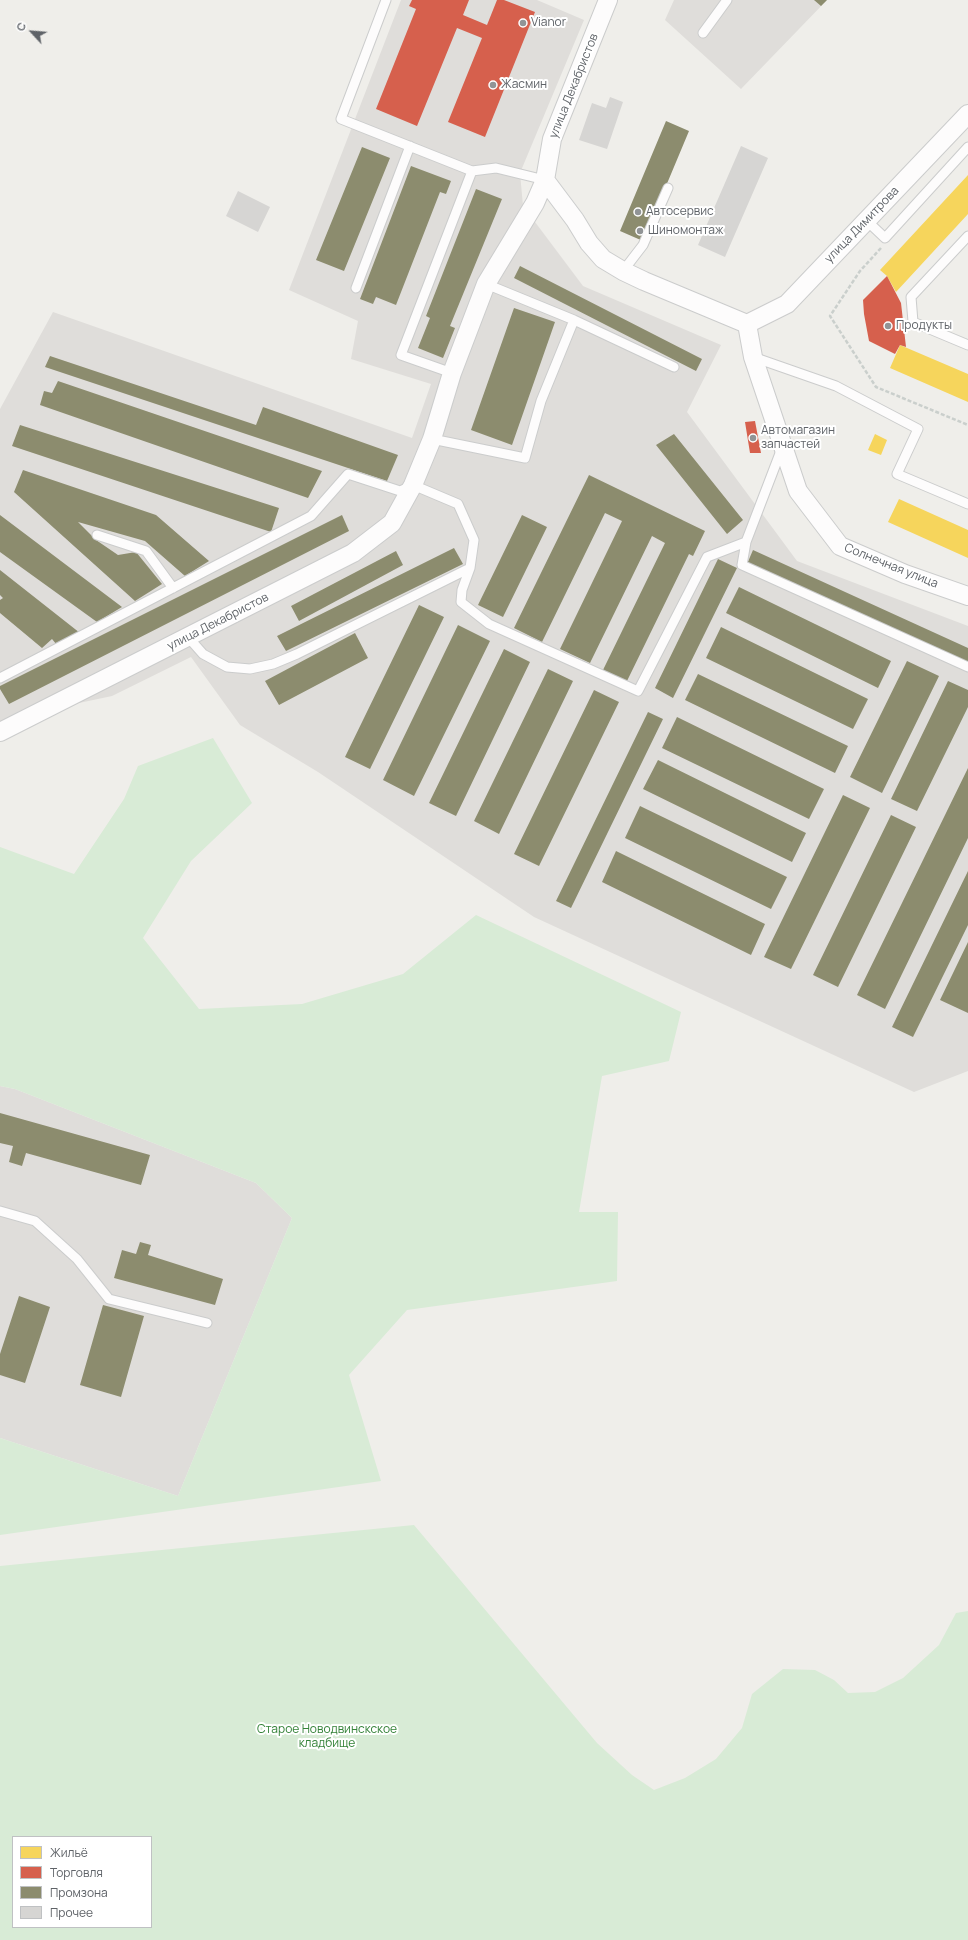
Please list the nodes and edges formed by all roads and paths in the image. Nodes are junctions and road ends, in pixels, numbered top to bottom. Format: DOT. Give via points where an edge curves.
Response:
graph roads {
  1 [pos="386,0"];
  2 [pos="608,0"];
  3 [pos="727,0"];
  4 [pos="703,33"];
  5 [pos="968,114"];
  6 [pos="410,146"];
  7 [pos="968,147"];
  8 [pos="472,171"];
  9 [pos="545,180"];
  10 [pos="668,188"];
  11 [pos="866,220"];
  12 [pos="968,236"];
  13 [pos="887,242"];
  14 [pos="623,271"];
  15 [pos="486,284"];
  16 [pos="356,288"];
  17 [pos="574,320"];
  18 [pos="748,324"];
  19 [pos="968,345"];
  20 [pos="753,357"];
  21 [pos="674,367"];
  22 [pos="452,373"];
  23 [pos="968,425"];
  24 [pos="432,439"];
  25 [pos="783,446"];
  26 [pos="413,485"];
  27 [pos="968,504"];
  28 [pos="97,535"];
  29 [pos="746,542"];
  30 [pos="470,568"];
  31 [pos="173,588"];
  32 [pos="968,596"];
  33 [pos="188,637"];
  34 [pos="968,667"];
  35 [pos="0,678"];
  36 [pos="0,732"];
  37 [pos="0,1211"];
  38 [pos="208,1323"];
  1 -- 6 [label="lane" via="341,119"];
  2 -- 9 [label="street, улица Декабристов" via="552,139"];
  3 -- 4 [label="lane"];
  5 -- 11 [label="street, улица Димитрова"];
  6 -- 8 [label="lane"];
  6 -- 16 [label="lane"];
  7 -- 11 [label="lane" via="885,238"];
  8 -- 9 [label="lane" via="496,168"];
  8 -- 22 [label="lane" via="401,354"];
  9 -- 14 [label="street" via="590,243 603,258"];
  9 -- 15 [label="street, улица Декабристов" via="535,203"];
  10 -- 14 [label="lane" via="643,245"];
  11 -- 18 [label="street, улица Димитрова" via="787,304"];
  12 -- 19 [label="lane" via="910,297 913,322"];
  13 -- 23 [label="path" via="860,271 830,316 876,387"];
  14 -- 18 [label="street"];
  15 -- 17 [label="lane"];
  15 -- 22 [label="street, улица Декабристов"];
  17 -- 21 [label="lane"];
  17 -- 24 [label="lane" via="541,401 525,458"];
  18 -- 20 [label="street, Солнечная улица"];
  20 -- 25 [label="street, Солнечная улица"];
  20 -- 27 [label="lane" via="836,386 918,429 897,474"];
  22 -- 24 [label="street, улица Декабристов"];
  24 -- 26 [label="street, улица Декабристов"];
  25 -- 29 [label="lane"];
  25 -- 32 [label="street, Солнечная улица" via="798,491 840,546 905,574"];
  26 -- 30 [label="lane" via="458,504 474,540"];
  26 -- 31 [label="lane" via="400,491 348,474 311,516"];
  26 -- 33 [label="street, улица Декабристов" via="392,524 353,553"];
  28 -- 31 [label="lane" via="146,551"];
  29 -- 30 [label="lane" via="707,557 638,691 624,687 489,624 461,602 462,590"];
  29 -- 34 [label="lane" via="742,565"];
  30 -- 33 [label="lane" via="297,654 265,666 250,669 227,667 203,654"];
  31 -- 35 [label="lane"];
  33 -- 36 [label="street, улица Декабристов"];
  37 -- 38 [label="lane" via="35,1221 77,1259 110,1299"];
}
